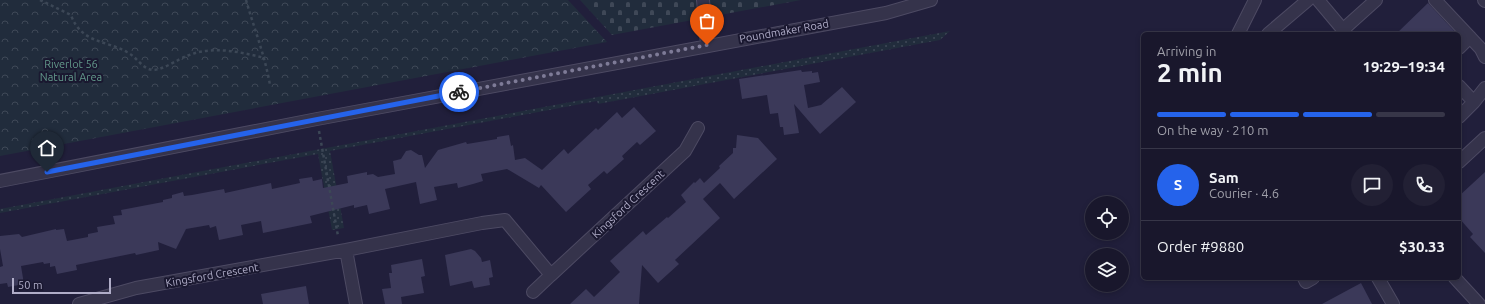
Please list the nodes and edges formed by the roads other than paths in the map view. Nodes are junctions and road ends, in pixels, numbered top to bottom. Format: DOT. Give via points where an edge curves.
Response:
graph roads {
  1 [pos="703,0"];
  2 [pos="931,0"];
  3 [pos="1255,0"];
  4 [pos="1308,0"];
  5 [pos="1318,0"];
  6 [pos="1376,0"];
  7 [pos="1435,0"];
  8 [pos="1239,32"];
  9 [pos="1270,32"];
  10 [pos="1343,32"];
  11 [pos="1470,37"];
  12 [pos="707,45"];
  13 [pos="1461,46"];
  14 [pos="1485,57"];
  15 [pos="1461,88"];
  16 [pos="1485,88"];
  17 [pos="1474,102"];
  18 [pos="1461,115"];
  19 [pos="698,128"];
  20 [pos="1485,138"];
  21 [pos="1461,160"];
  22 [pos="0,181"];
  23 [pos="346,250"];
  24 [pos="551,275"];
  25 [pos="1379,280"];
  26 [pos="1457,280"];
  27 [pos="533,292"];
  28 [pos="79,304"];
  29 [pos="356,304"];
  30 [pos="1394,304"];
  31 [pos="1479,304"];
  1 -- 12 [label="street"];
  2 -- 12 [label="street, Poundmaker Road" via="886,13"];
  3 -- 8 [label="street"];
  4 -- 9 [label="street"];
  5 -- 10 [label="street"];
  6 -- 10 [label="street"];
  7 -- 11 [label="street"];
  11 -- 13 [label="street"];
  11 -- 14 [label="street"];
  12 -- 22 [label="street, Poundmaker Road"];
  15 -- 17 [label="street"];
  16 -- 17 [label="street"];
  17 -- 18 [label="street"];
  19 -- 24 [label="street, Kingsford Crescent" via="685,150"];
  20 -- 21 [label="street"];
  23 -- 24 [label="street, Kingsford Crescent" via="505,220"];
  23 -- 28 [label="street, Kingsford Crescent" via="136,288"];
  23 -- 29 [label="street"];
  24 -- 27 [label="street, Kingsford Crescent"];
  25 -- 30 [label="street"];
  26 -- 31 [label="street"];
}
